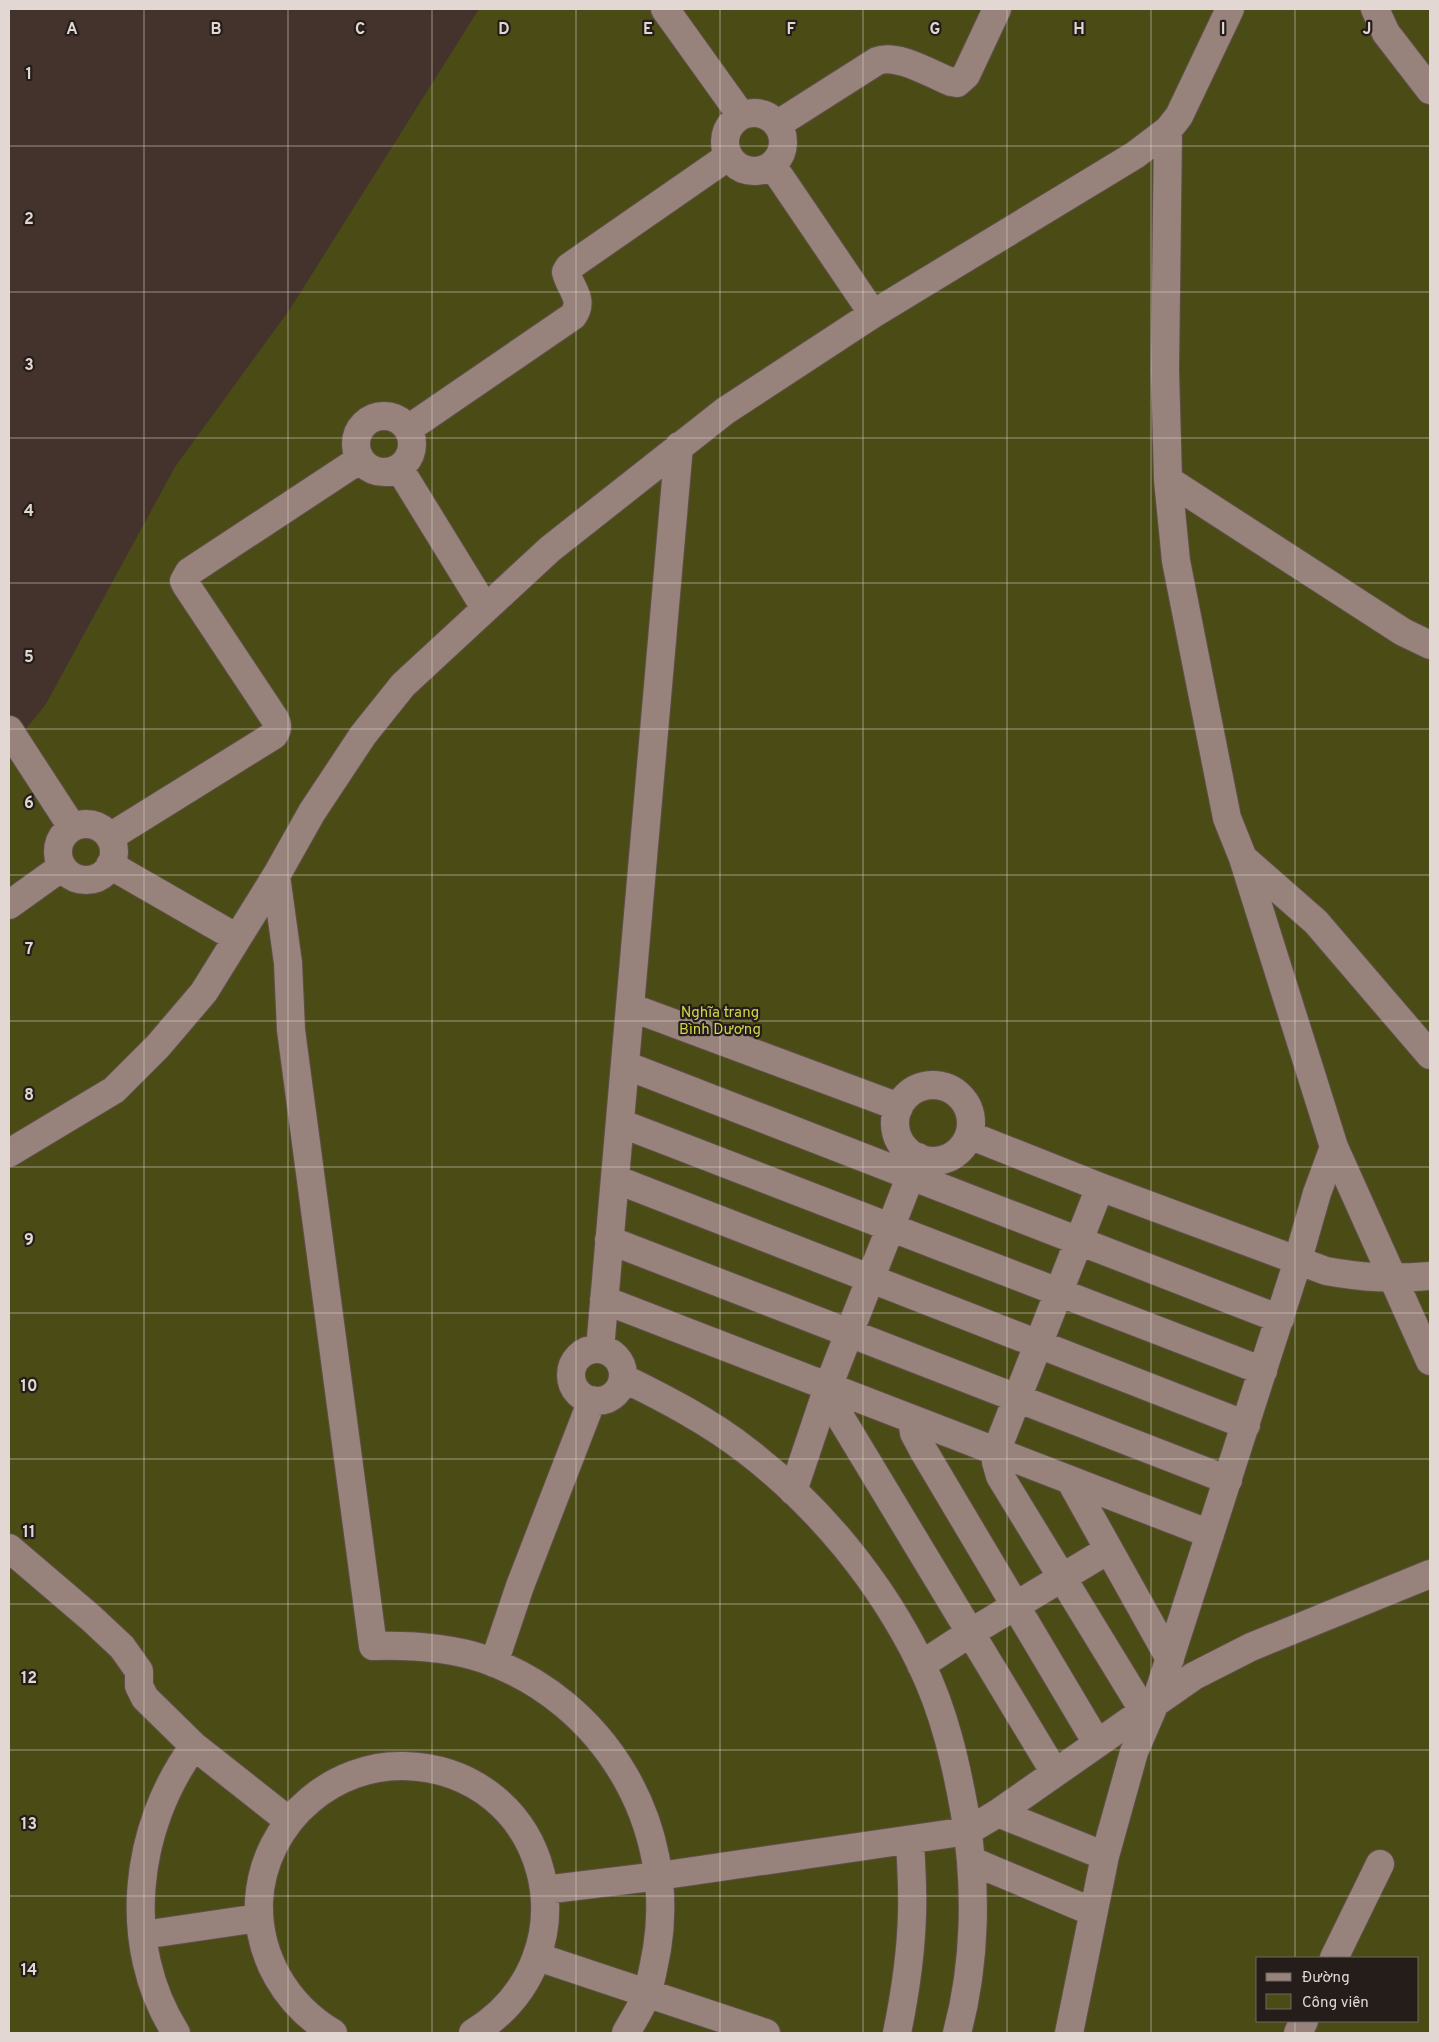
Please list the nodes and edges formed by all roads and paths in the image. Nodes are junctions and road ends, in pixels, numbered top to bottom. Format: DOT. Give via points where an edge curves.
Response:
graph roads {
  1 [pos="665,9"];
  2 [pos="997,9"];
  3 [pos="1230,9"];
  4 [pos="1375,9"];
  5 [pos="1430,90"];
  6 [pos="742,115"];
  7 [pos="778,124"];
  8 [pos="1168,130"];
  9 [pos="728,156"];
  10 [pos="772,165"];
  11 [pos="873,314"];
  12 [pos="408,429"];
  13 [pos="679,446"];
  14 [pos="359,460"];
  15 [pos="399,468"];
  16 [pos="1168,480"];
  17 [pos="485,608"];
  18 [pos="1430,645"];
  19 [pos="9,730"];
  20 [pos="72,826"];
  21 [pos="110,837"];
  22 [pos="1243,858"];
  23 [pos="110,865"];
  24 [pos="62,867"];
  25 [pos="276,876"];
  26 [pos="9,905"];
  27 [pos="237,938"];
  28 [pos="630,1007"];
  29 [pos="1430,1055"];
  30 [pos="625,1065"];
  31 [pos="898,1106"];
  32 [pos="620,1124"];
  33 [pos="969,1135"];
  34 [pos="1334,1147"];
  35 [pos="9,1153"];
  36 [pos="914,1166"];
  37 [pos="615,1179"];
  38 [pos="1100,1187"];
  39 [pos="890,1228"];
  40 [pos="609,1240"];
  41 [pos="1078,1240"];
  42 [pos="1298,1262"];
  43 [pos="1430,1276"];
  44 [pos="870,1278"];
  45 [pos="1392,1279"];
  46 [pos="1058,1293"];
  47 [pos="604,1300"];
  48 [pos="1280,1319"];
  49 [pos="849,1333"];
  50 [pos="1038,1343"];
  51 [pos="600,1349"];
  52 [pos="1430,1361"];
  53 [pos="1263,1371"];
  54 [pos="623,1378"];
  55 [pos="828,1387"];
  56 [pos="1016,1398"];
  57 [pos="592,1400"];
  58 [pos="912,1419"];
  59 [pos="1246,1425"];
  60 [pos="996,1452"];
  61 [pos="1070,1480"];
  62 [pos="1228,1480"];
  63 [pos="793,1491"];
  64 [pos="1210,1534"];
  65 [pos="9,1548"];
  66 [pos="1108,1550"];
  67 [pos="1430,1574"];
  68 [pos="1063,1578"];
  69 [pos="1016,1606"];
  70 [pos="970,1633"];
  71 [pos="1170,1658"];
  72 [pos="494,1663"];
  73 [pos="921,1665"];
  74 [pos="1150,1705"];
  75 [pos="1097,1743"];
  76 [pos="194,1746"];
  77 [pos="1055,1773"];
  78 [pos="998,1813"];
  79 [pos="289,1821"];
  80 [pos="968,1831"];
  81 [pos="910,1840"];
  82 [pos="1104,1856"];
  83 [pos="972,1861"];
  84 [pos="1380,1864"];
  85 [pos="659,1876"];
  86 [pos="544,1890"];
  87 [pos="1093,1912"];
  88 [pos="258,1918"];
  89 [pos="143,1935"];
  90 [pos="538,1957"];
  91 [pos="1334,1957"];
  92 [pos="647,1993"];
  93 [pos="176,2033"];
  94 [pos="333,2033"];
  95 [pos="473,2033"];
  96 [pos="626,2033"];
  97 [pos="766,2033"];
  98 [pos="897,2033"];
  99 [pos="957,2033"];
  100 [pos="1069,2033"];
  1 -- 6 [label="street"];
  2 -- 7 [label="street" via="966,75 957,84 886,58"];
  3 -- 8 [label="street" via="1179,116"];
  4 -- 5 [label="street" via="1386,33"];
  6 -- 7 [label="street" via="765,115"];
  6 -- 9 [label="street" via="727,131"];
  7 -- 10 [label="street" via="784,144"];
  8 -- 11 [label="street" via="1135,155"];
  8 -- 16 [label="street" via="1165,370"];
  9 -- 10 [label="street" via="736,164 752,171"];
  9 -- 12 [label="street" via="569,267 566,272 568,280 579,301 573,316"];
  10 -- 11 [label="street"];
  11 -- 13 [label="street" via="724,412"];
  12 -- 14 [label="street" via="394,417 385,415 368,420 357,434"];
  12 -- 15 [label="street" via="410,454"];
  13 -- 17 [label="street" via="550,550"];
  13 -- 28 [label="street"];
  14 -- 15 [label="street" via="373,471 391,472"];
  14 -- 21 [label="street" via="185,576 184,581 278,726 274,735"];
  15 -- 17 [label="street"];
  16 -- 18 [label="street" via="1403,632"];
  16 -- 22 [label="street" via="1178,571 1227,818"];
  17 -- 25 [label="street" via="403,686 362,735 312,812"];
  19 -- 20 [label="street"];
  20 -- 21 [label="street" via="96,826"];
  20 -- 24 [label="street" via="58,850"];
  21 -- 23 [label="street" via="113,852"];
  22 -- 29 [label="street" via="1316,922"];
  22 -- 34 [label="street"];
  23 -- 24 [label="street" via="101,876 84,880 75,878"];
  23 -- 27 [label="street"];
  24 -- 26 [label="street"];
  25 -- 27 [label="street"];
  25 -- 72 [label="street" via="288,963 291,1030 373,1646 430,1647"];
  27 -- 35 [label="street" via="204,992 158,1046 114,1090"];
  28 -- 30 [label="street"];
  28 -- 31 [label="street"];
  30 -- 32 [label="street"];
  30 -- 36 [label="street"];
  31 -- 33 [label="street" via="909,1094 924,1086 947,1088 957,1093 967,1107 971,1124"];
  31 -- 36 [label="street" via="895,1127"];
  32 -- 37 [label="street"];
  32 -- 39 [label="street"];
  33 -- 36 [label="street" via="950,1157"];
  33 -- 38 [label="street"];
  34 -- 42 [label="street"];
  34 -- 45 [label="street"];
  36 -- 39 [label="street"];
  36 -- 41 [label="street"];
  37 -- 40 [label="street"];
  37 -- 44 [label="street"];
  38 -- 41 [label="street"];
  38 -- 42 [label="street"];
  39 -- 44 [label="street"];
  39 -- 46 [label="street"];
  40 -- 47 [label="street"];
  40 -- 49 [label="street"];
  41 -- 46 [label="street"];
  41 -- 48 [label="street"];
  42 -- 45 [label="street" via="1352,1276"];
  42 -- 48 [label="street"];
  43 -- 45 [label="street"];
  44 -- 49 [label="street"];
  44 -- 50 [label="street"];
  45 -- 52 [label="street"];
  46 -- 50 [label="street"];
  46 -- 53 [label="street"];
  47 -- 51 [label="street"];
  47 -- 55 [label="street"];
  48 -- 53 [label="street"];
  49 -- 55 [label="street"];
  49 -- 56 [label="street"];
  50 -- 56 [label="street"];
  50 -- 59 [label="street"];
  51 -- 54 [label="street" via="619,1360"];
  51 -- 57 [label="street" via="580,1355 572,1369 573,1385"];
  53 -- 59 [label="street"];
  54 -- 57 [label="street" via="614,1395 600,1401"];
  54 -- 63 [label="street" via="713,1428 746,1450"];
  55 -- 58 [label="street"];
  55 -- 63 [label="street"];
  55 -- 70 [label="street" via="836,1410"];
  56 -- 60 [label="street"];
  56 -- 62 [label="street"];
  57 -- 72 [label="street" via="520,1586"];
  58 -- 60 [label="street"];
  58 -- 69 [label="street" via="914,1433 923,1450"];
  59 -- 62 [label="street"];
  60 -- 61 [label="street"];
  60 -- 68 [label="street" via="1000,1476"];
  61 -- 64 [label="street"];
  61 -- 66 [label="street"];
  62 -- 64 [label="street"];
  63 -- 73 [label="street" via="860,1565"];
  64 -- 71 [label="street"];
  65 -- 76 [label="street" via="122,1647 138,1671 139,1686 145,1698"];
  66 -- 68 [label="street"];
  66 -- 71 [label="street"];
  67 -- 74 [label="street" via="1251,1647 1194,1676"];
  68 -- 69 [label="street"];
  68 -- 74 [label="street"];
  69 -- 70 [label="street"];
  69 -- 75 [label="street"];
  70 -- 73 [label="street"];
  70 -- 77 [label="street"];
  71 -- 74 [label="street"];
  72 -- 85 [label="street" via="532,1681 554,1696 594,1732 611,1753 638,1799 648,1824"];
  73 -- 80 [label="street" via="950,1744"];
  74 -- 75 [label="street"];
  74 -- 82 [label="street"];
  75 -- 77 [label="street"];
  76 -- 79 [label="street"];
  76 -- 89 [label="street" via="171,1782 150,1835 141,1891"];
  77 -- 78 [label="street"];
  78 -- 80 [label="street"];
  78 -- 82 [label="street"];
  79 -- 86 [label="street" via="318,1793 354,1774 394,1766 435,1769 473,1784 506,1809 530,1842"];
  79 -- 88 [label="street" via="265,1869"];
  80 -- 81 [label="street"];
  80 -- 83 [label="street"];
  81 -- 85 [label="street"];
  81 -- 98 [label="street" via="910,1954"];
  82 -- 87 [label="street"];
  83 -- 87 [label="street"];
  83 -- 99 [label="street" via="971,1947"];
  84 -- 91 [label="street"];
  85 -- 86 [label="street"];
  85 -- 92 [label="street" via="659,1933"];
  86 -- 90 [label="street" via="546,1922"];
  87 -- 100 [label="street"];
  88 -- 89 [label="street"];
  88 -- 94 [label="street" via="267,1956 286,1992 299,2008"];
  89 -- 93 [label="street" via="151,1976"];
  90 -- 92 [label="street"];
  90 -- 95 [label="street" via="516,1996 497,2016"];
  92 -- 96 [label="street"];
  92 -- 97 [label="street"];
}
